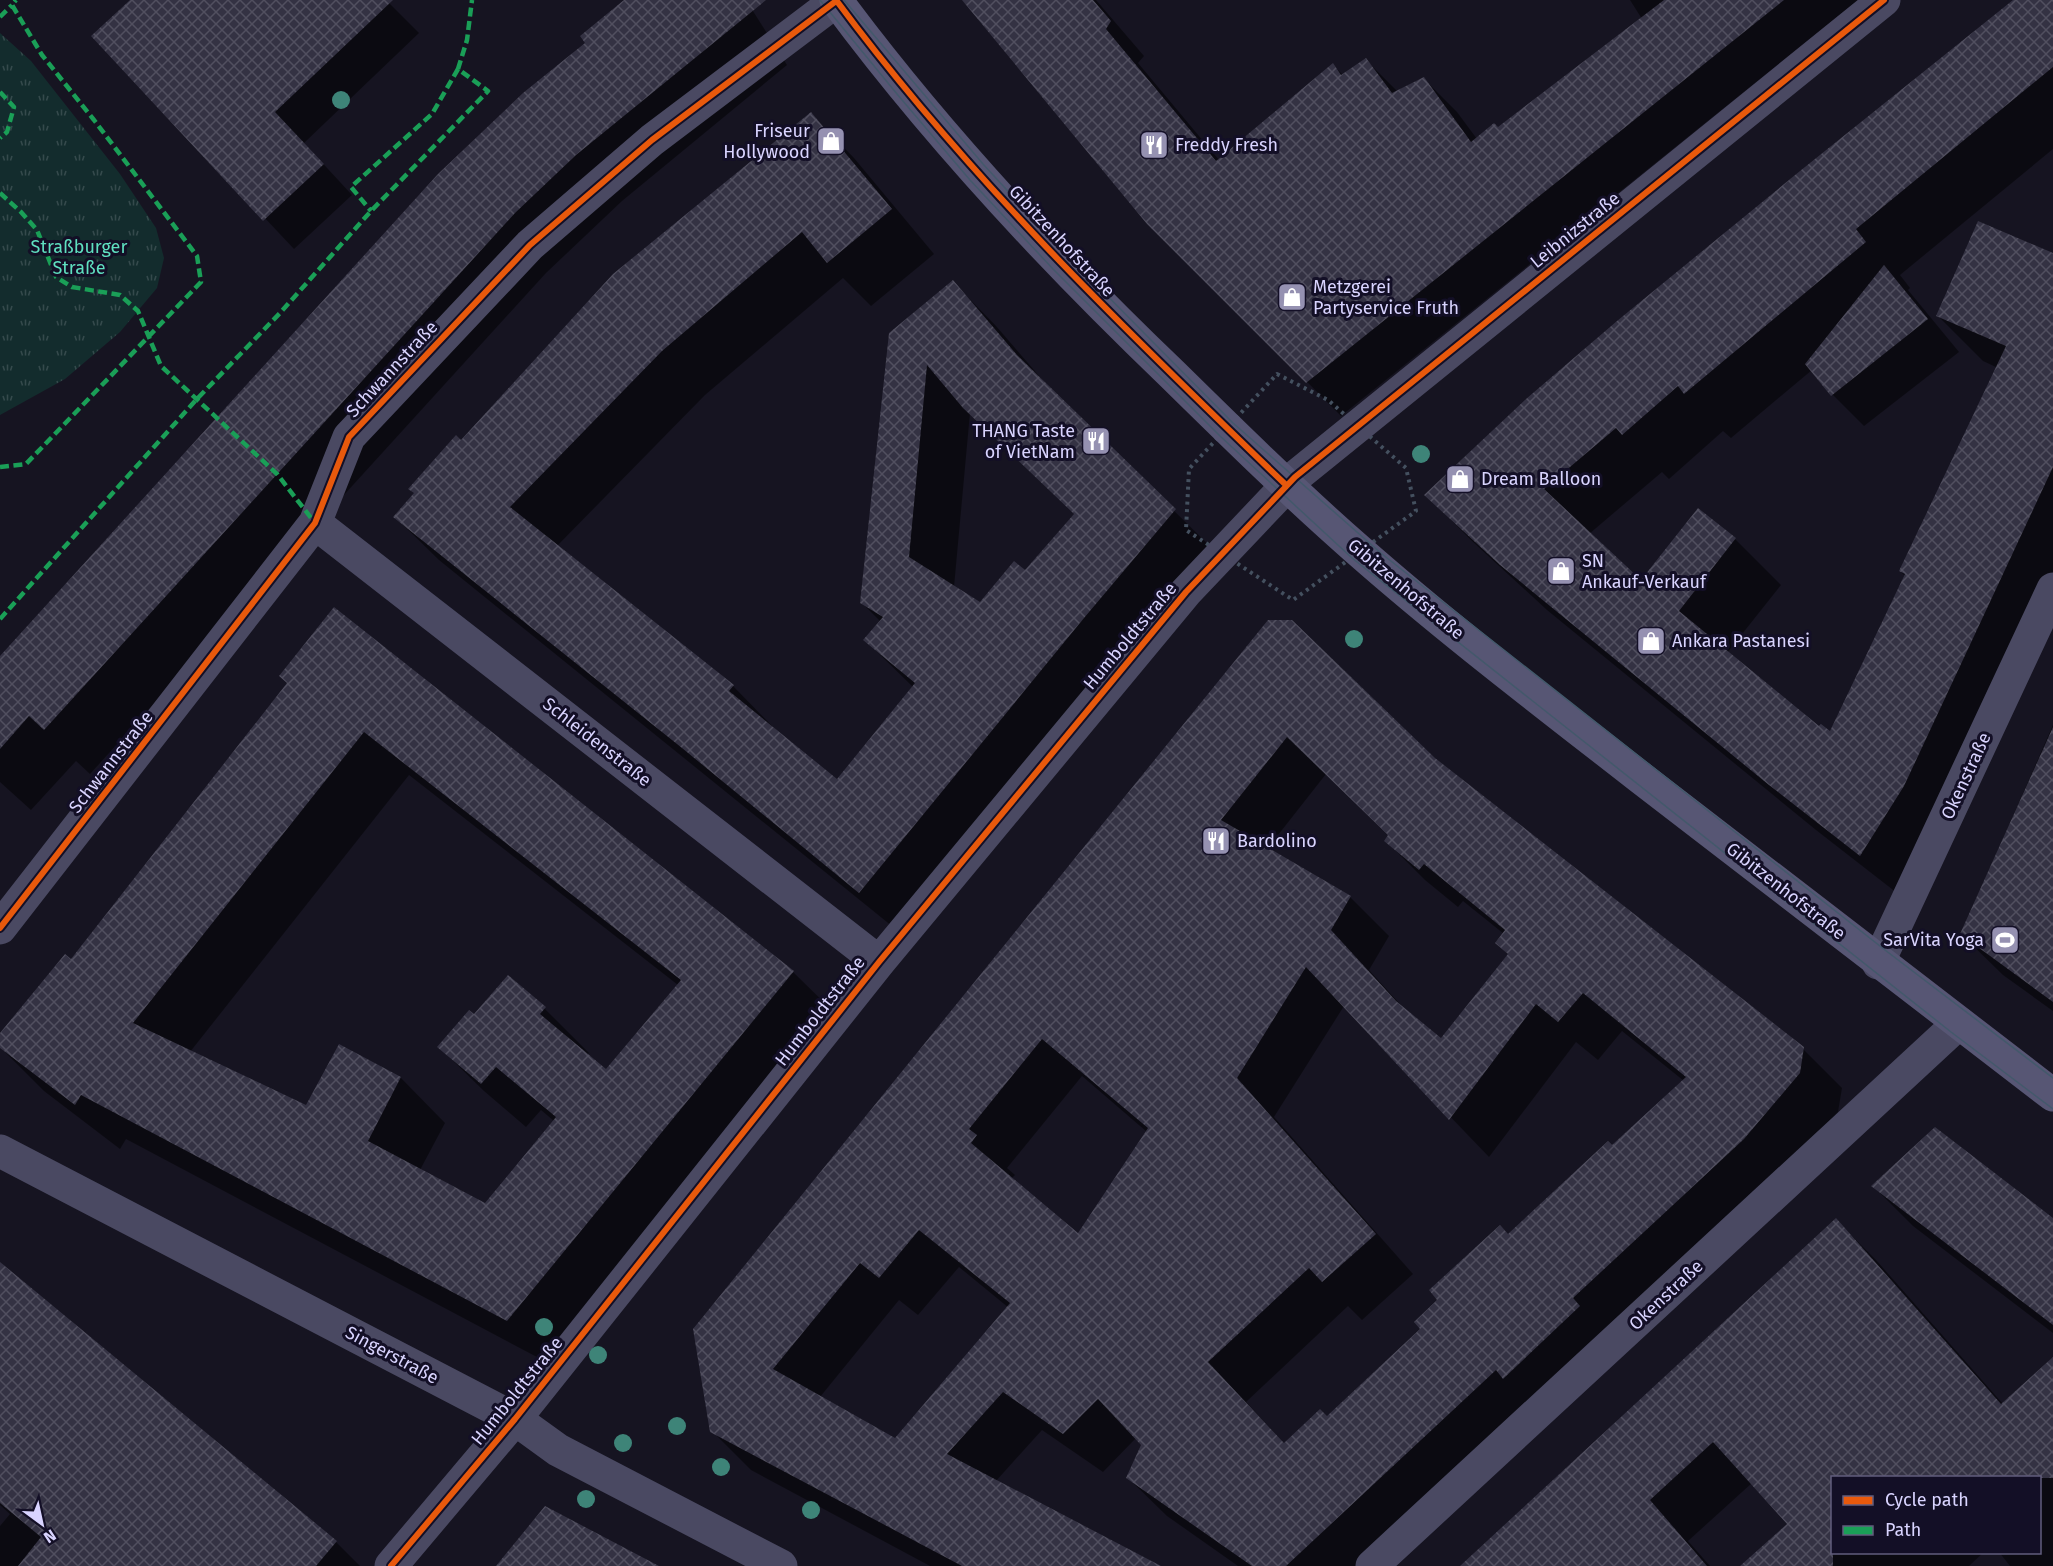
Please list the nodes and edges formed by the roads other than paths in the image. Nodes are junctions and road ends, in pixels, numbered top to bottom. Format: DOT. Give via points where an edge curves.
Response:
graph roads {
  1 [pos="836,0"];
  2 [pos="1884,0"];
  3 [pos="1286,485"];
  4 [pos="315,523"];
  5 [pos="2053,589"];
  6 [pos="0,928"];
  7 [pos="879,962"];
  8 [pos="1878,963"];
  9 [pos="1959,1023"];
  10 [pos="2053,1095"];
  11 [pos="0,1150"];
  12 [pos="515,1419"];
  13 [pos="391,1566"];
  14 [pos="781,1566"];
  15 [pos="1372,1566"];
  1 -- 3 [label="main road, Gibitzenhofstraße" via="901,84 1048,251"];
  1 -- 4 [label="street, Schwannstraße" via="652,140 530,245 349,437"];
  2 -- 3 [label="street, Leibnizstraße"];
  3 -- 7 [label="street, Humboldtstraße" via="1200,575"];
  3 -- 8 [label="main road, Gibitzenhofstraße" via="1418,601"];
  4 -- 6 [label="street, Schwannstraße"];
  4 -- 7 [label="street, Schleidenstraße"];
  5 -- 8 [label="street, Okenstraße"];
  7 -- 12 [label="street, Humboldtstraße"];
  8 -- 9 [label="main road, Gibitzenhofstraße"];
  9 -- 10 [label="main road, Gibitzenhofstraße"];
  9 -- 15 [label="street, Okenstraße"];
  11 -- 12 [label="street, Singerstraße"];
  12 -- 13 [label="street, Humboldtstraße"];
  12 -- 14 [label="street, Singerstraße" via="558,1450"];
}
